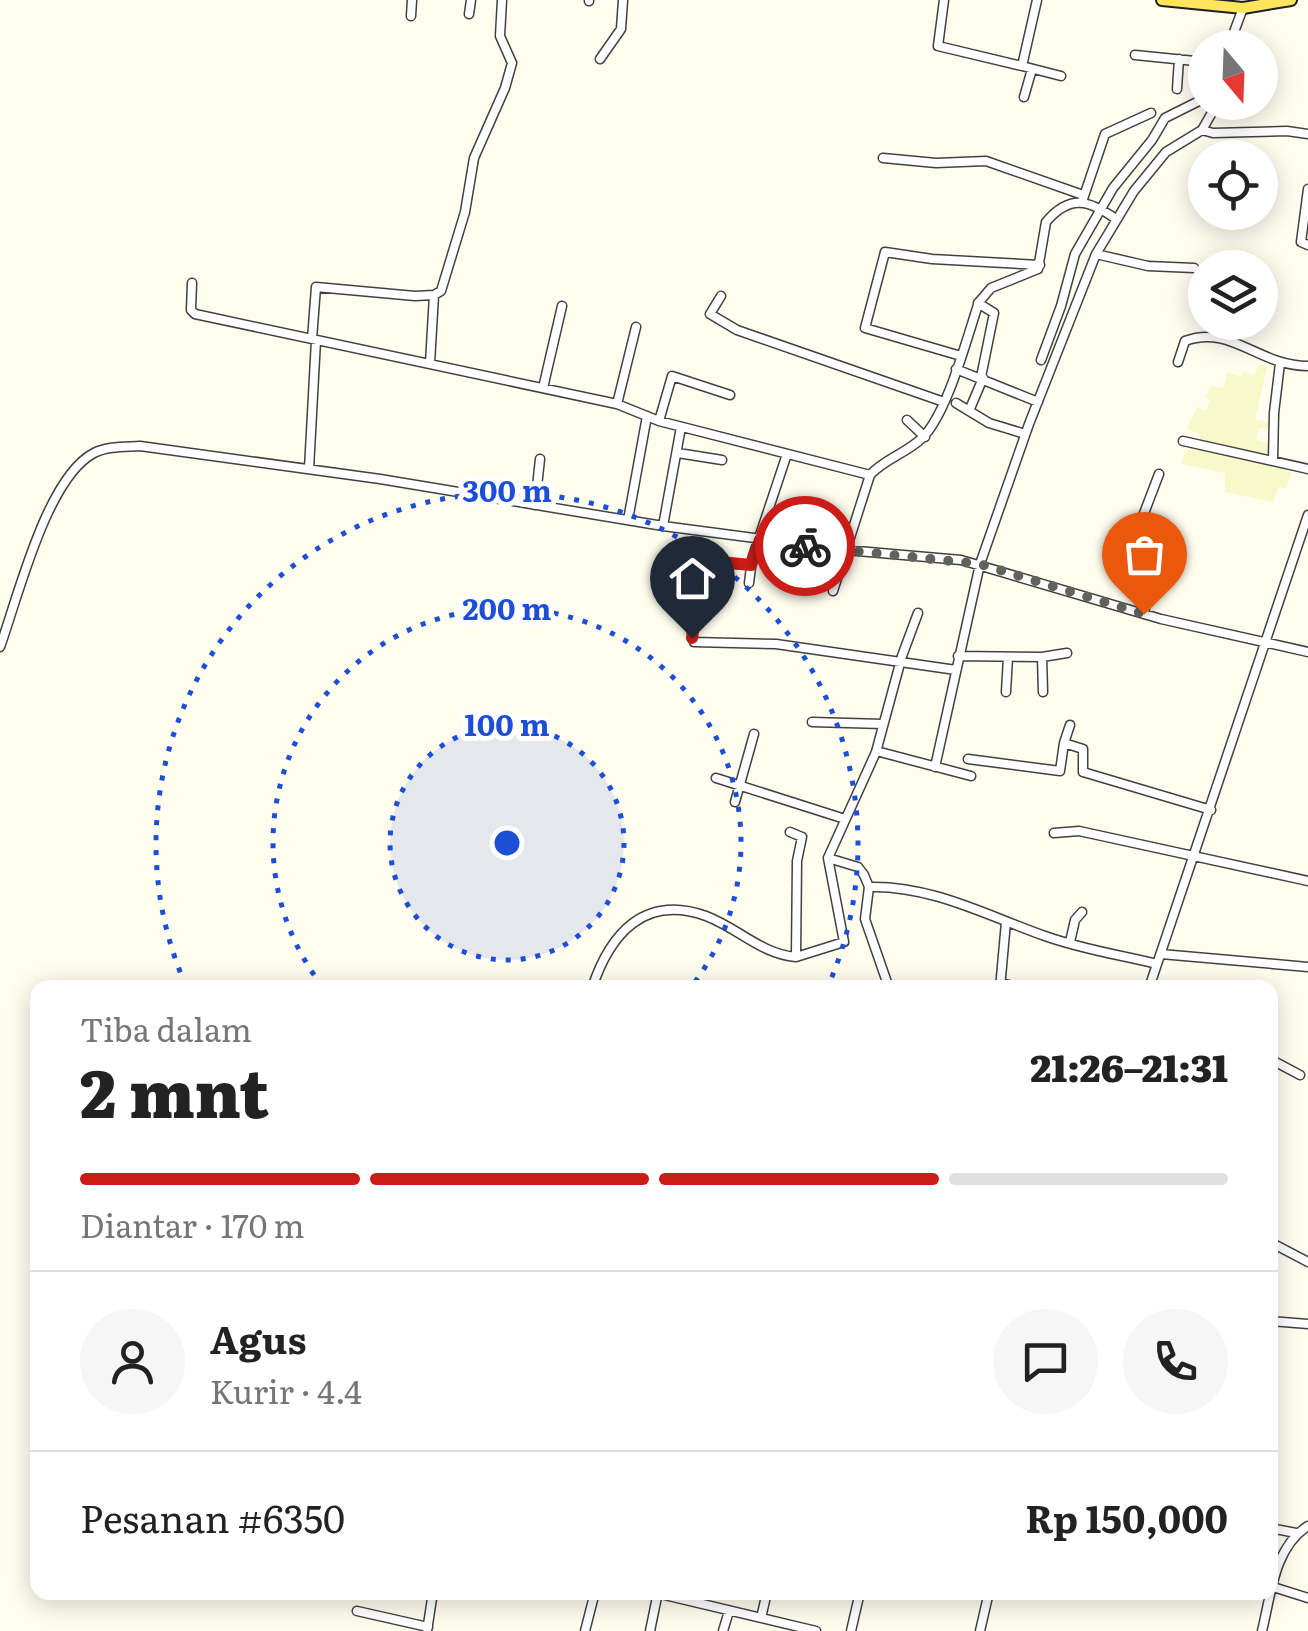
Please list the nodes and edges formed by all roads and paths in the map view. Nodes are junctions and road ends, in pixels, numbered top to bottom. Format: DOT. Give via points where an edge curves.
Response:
graph roads {
  1 [pos="412,0"];
  2 [pos="471,0"];
  3 [pos="502,0"];
  4 [pos="623,0"];
  5 [pos="944,0"];
  6 [pos="1037,0"];
  7 [pos="1162,0"];
  8 [pos="1291,0"];
  9 [pos="1243,8"];
  10 [pos="469,14"];
  11 [pos="411,16"];
  12 [pos="1235,30"];
  13 [pos="1134,54"];
  14 [pos="600,59"];
  15 [pos="1179,59"];
  16 [pos="1188,60"];
  17 [pos="1022,66"];
  18 [pos="1032,70"];
  19 [pos="1061,76"];
  20 [pos="1177,89"];
  21 [pos="1024,97"];
  22 [pos="1188,106"];
  23 [pos="1152,113"];
  24 [pos="1208,120"];
  25 [pos="1202,130"];
  26 [pos="1308,134"];
  27 [pos="1159,146"];
  28 [pos="884,158"];
  29 [pos="1308,189"];
  30 [pos="1083,199"];
  31 [pos="1103,210"];
  32 [pos="1115,218"];
  33 [pos="1308,245"];
  34 [pos="1096,254"];
  35 [pos="1040,265"];
  36 [pos="1188,268"];
  37 [pos="192,282"];
  38 [pos="1076,283"];
  39 [pos="434,294"];
  40 [pos="721,296"];
  41 [pos="978,303"];
  42 [pos="562,306"];
  43 [pos="636,328"];
  44 [pos="1058,332"];
  45 [pos="314,339"];
  46 [pos="1054,347"];
  47 [pos="961,356"];
  48 [pos="1041,360"];
  49 [pos="1178,362"];
  50 [pos="1280,363"];
  51 [pos="430,364"];
  52 [pos="1308,366"];
  53 [pos="956,370"];
  54 [pos="982,378"];
  55 [pos="543,388"];
  56 [pos="730,396"];
  57 [pos="1034,400"];
  58 [pos="944,402"];
  59 [pos="956,403"];
  60 [pos="616,404"];
  61 [pos="969,411"];
  62 [pos="647,416"];
  63 [pos="907,420"];
  64 [pos="659,422"];
  65 [pos="680,426"];
  66 [pos="1017,431"];
  67 [pos="925,436"];
  68 [pos="1183,441"];
  69 [pos="678,453"];
  70 [pos="787,454"];
  71 [pos="540,458"];
  72 [pos="722,460"];
  73 [pos="1273,461"];
  74 [pos="308,469"];
  75 [pos="1308,469"];
  76 [pos="1159,474"];
  77 [pos="870,476"];
  78 [pos="535,506"];
  79 [pos="1308,515"];
  80 [pos="1144,516"];
  81 [pos="628,520"];
  82 [pos="663,526"];
  83 [pos="760,540"];
  84 [pos="846,550"];
  85 [pos="980,564"];
  86 [pos="751,565"];
  87 [pos="1150,570"];
  88 [pos="749,583"];
  89 [pos="833,591"];
  90 [pos="918,613"];
  91 [pos="1144,614"];
  92 [pos="1263,642"];
  93 [pos="0,647"];
  94 [pos="1067,652"];
  95 [pos="1308,652"];
  96 [pos="958,656"];
  97 [pos="1042,656"];
  98 [pos="1008,657"];
  99 [pos="903,664"];
  100 [pos="956,670"];
  101 [pos="1006,692"];
  102 [pos="1043,692"];
  103 [pos="812,722"];
  104 [pos="882,724"];
  105 [pos="1070,726"];
  106 [pos="754,734"];
  107 [pos="1064,743"];
  108 [pos="880,752"];
  109 [pos="968,759"];
  110 [pos="936,767"];
  111 [pos="972,776"];
  112 [pos="716,778"];
  113 [pos="740,786"];
  114 [pos="735,802"];
  115 [pos="1211,810"];
  116 [pos="845,819"];
  117 [pos="790,832"];
  118 [pos="1054,832"];
  119 [pos="1194,856"];
  120 [pos="831,859"];
  121 [pos="1308,881"];
  122 [pos="869,887"];
  123 [pos="1082,912"];
  124 [pos="1006,922"];
  125 [pos="1070,942"];
  126 [pos="796,957"];
  127 [pos="1159,959"];
  128 [pos="1308,967"];
  129 [pos="596,980"];
  130 [pos="885,980"];
  131 [pos="1000,980"];
  132 [pos="1152,980"];
  133 [pos="1278,1063"];
  134 [pos="1300,1075"];
  135 [pos="1278,1246"];
  136 [pos="1308,1262"];
  137 [pos="1278,1322"];
  138 [pos="1308,1324"];
  139 [pos="1308,1526"];
  140 [pos="1278,1530"];
  141 [pos="1296,1533"];
  142 [pos="1278,1566"];
  143 [pos="1278,1590"];
  144 [pos="1308,1598"];
  145 [pos="432,1600"];
  146 [pos="593,1600"];
  147 [pos="655,1600"];
  148 [pos="685,1600"];
  149 [pos="765,1600"];
  150 [pos="858,1600"];
  151 [pos="987,1600"];
  152 [pos="1269,1600"];
  153 [pos="357,1611"];
  154 [pos="730,1611"];
  155 [pos="761,1618"];
  156 [pos="427,1629"];
  157 [pos="585,1631"];
  158 [pos="650,1631"];
  159 [pos="722,1631"];
  160 [pos="816,1631"];
  161 [pos="852,1631"];
  162 [pos="980,1631"];
  163 [pos="1262,1631"];
  1 -- 11 [label="street"];
  2 -- 10 [label="street"];
  3 -- 39 [label="street" via="500,36 511,68 474,158 452,260"];
  4 -- 14 [label="street" via="620,29"];
  5 -- 17 [label="street" via="938,46"];
  6 -- 17 [label="street"];
  7 -- 9 [label="main road"];
  8 -- 9 [label="main road"];
  9 -- 12 [label="street"];
  13 -- 15 [label="street"];
  15 -- 16 [label="street"];
  15 -- 20 [label="street"];
  17 -- 18 [label="street"];
  18 -- 19 [label="street"];
  18 -- 21 [label="street"];
  22 -- 27 [label="street" via="1165,118"];
  23 -- 30 [label="street" via="1105,134"];
  24 -- 25 [label="street"];
  25 -- 26 [label="street"];
  25 -- 27 [label="street"];
  27 -- 31 [label="street" via="1113,188"];
  27 -- 32 [label="street"];
  28 -- 30 [label="street" via="986,161"];
  29 -- 33 [label="street" via="1301,242"];
  30 -- 31 [label="street"];
  30 -- 35 [label="street" via="1050,216"];
  31 -- 32 [label="street"];
  31 -- 38 [label="street" via="1075,254"];
  32 -- 34 [label="street"];
  34 -- 36 [label="street"];
  34 -- 38 [label="street"];
  35 -- 41 [label="street" via="985,292"];
  35 -- 47 [label="street" via="884,252 864,328"];
  37 -- 45 [label="street" via="193,312"];
  38 -- 44 [label="street"];
  38 -- 44 [label="street"];
  39 -- 45 [label="street" via="318,286"];
  39 -- 51 [label="street"];
  40 -- 58 [label="street" via="710,314 737,330"];
  41 -- 47 [label="street"];
  41 -- 54 [label="street" via="994,313"];
  42 -- 55 [label="street"];
  43 -- 60 [label="street"];
  44 -- 46 [label="street"];
  44 -- 46 [label="street"];
  45 -- 51 [label="street"];
  45 -- 74 [label="street"];
  46 -- 48 [label="street"];
  46 -- 57 [label="street"];
  47 -- 53 [label="street"];
  49 -- 50 [label="street" via="1186,341 1214,334"];
  50 -- 52 [label="street"];
  50 -- 73 [label="street"];
  51 -- 55 [label="street"];
  53 -- 54 [label="street"];
  53 -- 58 [label="street"];
  54 -- 57 [label="street"];
  54 -- 61 [label="street"];
  55 -- 60 [label="street"];
  56 -- 64 [label="street" via="672,376"];
  57 -- 66 [label="street"];
  58 -- 67 [label="street"];
  59 -- 61 [label="street"];
  60 -- 62 [label="street"];
  61 -- 66 [label="street"];
  62 -- 64 [label="street"];
  62 -- 81 [label="street"];
  63 -- 67 [label="street"];
  64 -- 65 [label="street"];
  65 -- 69 [label="street"];
  65 -- 70 [label="street"];
  66 -- 85 [label="street"];
  67 -- 77 [label="street"];
  68 -- 73 [label="street"];
  69 -- 72 [label="street"];
  69 -- 82 [label="street"];
  70 -- 77 [label="street"];
  70 -- 83 [label="street"];
  71 -- 78 [label="street"];
  73 -- 75 [label="street"];
  74 -- 78 [label="street"];
  74 -- 93 [label="street" via="140,446 95,453 52,500"];
  76 -- 80 [label="street"];
  77 -- 84 [label="street"];
  78 -- 81 [label="street"];
  79 -- 92 [label="street"];
  81 -- 82 [label="street"];
  82 -- 83 [label="street"];
  83 -- 84 [label="street"];
  83 -- 86 [label="street"];
  84 -- 85 [label="street"];
  84 -- 89 [label="street"];
  85 -- 91 [label="street"];
  85 -- 96 [label="street"];
  86 -- 88 [label="street"];
  86 -- 99 [label="street" via="708,562 692,641 776,644"];
  87 -- 91 [label="street"];
  90 -- 99 [label="street"];
  91 -- 92 [label="street"];
  92 -- 95 [label="street"];
  92 -- 115 [label="street"];
  94 -- 97 [label="street"];
  96 -- 98 [label="street"];
  96 -- 100 [label="street"];
  97 -- 98 [label="street"];
  97 -- 102 [label="street"];
  98 -- 101 [label="street"];
  99 -- 100 [label="street"];
  99 -- 104 [label="street"];
  100 -- 110 [label="street"];
  103 -- 104 [label="street"];
  104 -- 116 [label="street"];
  105 -- 107 [label="street"];
  106 -- 113 [label="street"];
  107 -- 109 [label="street" via="1060,771"];
  107 -- 115 [label="street" via="1083,749 1083,772"];
  108 -- 110 [label="street"];
  110 -- 111 [label="street"];
  112 -- 113 [label="street"];
  113 -- 114 [label="street"];
  113 -- 116 [label="street"];
  115 -- 119 [label="street"];
  116 -- 120 [label="street"];
  117 -- 126 [label="street" via="802,837"];
  118 -- 119 [label="street" via="1079,831"];
  119 -- 121 [label="street"];
  119 -- 127 [label="street"];
  120 -- 122 [label="street" via="858,867"];
  120 -- 126 [label="street" via="844,942"];
  122 -- 124 [label="street" via="940,896"];
  122 -- 130 [label="street" via="864,919"];
  123 -- 125 [label="street"];
  124 -- 125 [label="street"];
  124 -- 131 [label="street"];
  125 -- 127 [label="street"];
  126 -- 129 [label="street" via="778,955 708,917 653,912 617,935"];
  127 -- 128 [label="street"];
  127 -- 132 [label="street"];
  133 -- 134 [label="street"];
  135 -- 136 [label="street"];
  137 -- 138 [label="street"];
  139 -- 141 [label="street"];
  140 -- 141 [label="street"];
  141 -- 142 [label="street"];
  143 -- 144 [label="street"];
  145 -- 156 [label="street"];
  146 -- 157 [label="street"];
  147 -- 158 [label="street"];
  148 -- 154 [label="street"];
  149 -- 155 [label="street"];
  150 -- 161 [label="street"];
  151 -- 162 [label="street"];
  152 -- 163 [label="street"];
  153 -- 156 [label="street"];
  154 -- 155 [label="street"];
  154 -- 159 [label="street"];
  155 -- 160 [label="street"];
}
